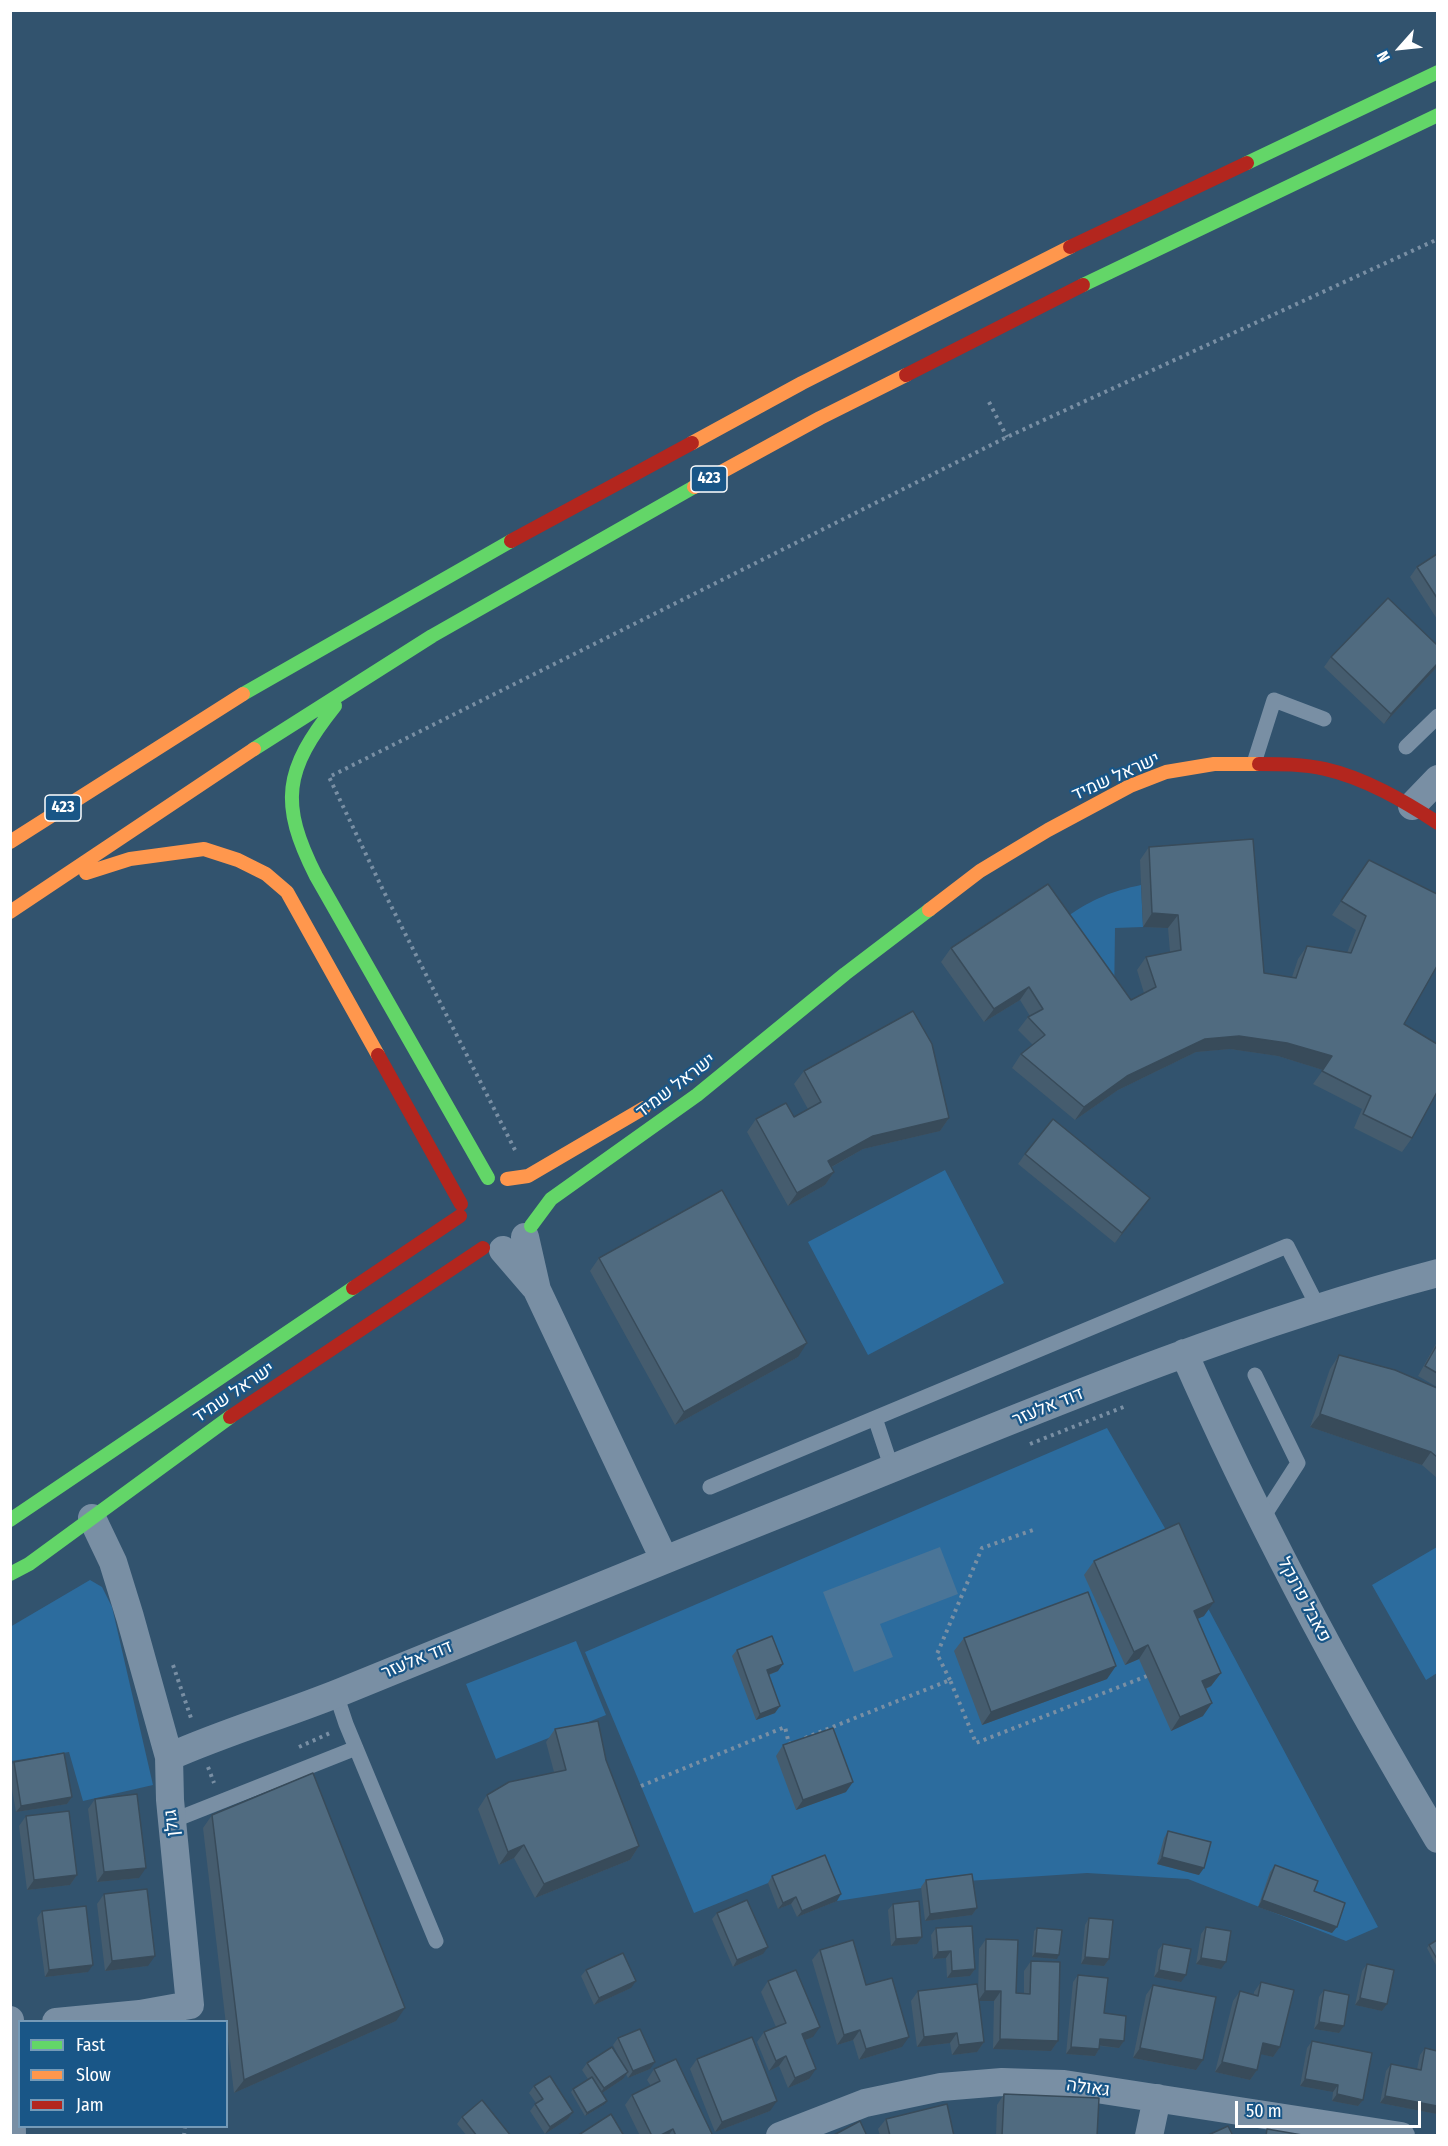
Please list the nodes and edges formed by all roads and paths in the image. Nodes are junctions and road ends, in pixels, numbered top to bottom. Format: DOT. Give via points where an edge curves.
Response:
graph roads {
  1 [pos="1437,72"];
  2 [pos="1437,115"];
  3 [pos="1437,239"];
  4 [pos="989,402"];
  5 [pos="1007,437"];
  6 [pos="353,685"];
  7 [pos="1437,716"];
  8 [pos="1324,719"];
  9 [pos="1406,747"];
  10 [pos="1254,763"];
  11 [pos="115,775"];
  12 [pos="1437,779"];
  13 [pos="1412,806"];
  14 [pos="32,811"];
  15 [pos="1437,823"];
  16 [pos="10,842"];
  17 [pos="14,910"];
  18 [pos="845,974"];
  19 [pos="728,1052"];
  20 [pos="650,1103"];
  21 [pos="528,1176"];
  22 [pos="507,1179"];
  23 [pos="479,1182"];
  24 [pos="461,1216"];
  25 [pos="503,1241"];
  26 [pos="1437,1273"];
  27 [pos="1318,1307"];
  28 [pos="1184,1353"];
  29 [pos="1256,1375"];
  30 [pos="875,1418"];
  31 [pos="892,1469"];
  32 [pos="710,1487"];
  33 [pos="92,1518"];
  34 [pos="1262,1519"];
  35 [pos="10,1520"];
  36 [pos="1036,1529"];
  37 [pos="664,1559"];
  38 [pos="10,1574"];
  39 [pos="1147,1676"];
  40 [pos="950,1680"];
  41 [pos="336,1694"];
  42 [pos="356,1748"];
  43 [pos="169,1757"];
  44 [pos="641,1786"];
  45 [pos="172,1821"];
  46 [pos="1437,1839"];
  47 [pos="436,1941"];
  48 [pos="10,2020"];
  49 [pos="77,2020"];
  50 [pos="11,2026"];
  51 [pos="1157,2098"];
  52 [pos="12,2136"];
  53 [pos="780,2136"];
  54 [pos="1149,2136"];
  55 [pos="1401,2136"];
  1 -- 11 [label="main road, 423" via="1099,233 802,383 407,598 264,681"];
  2 -- 6 [label="main road, 423" via="1116,268 820,418 573,555"];
  3 -- 5 [label="path"];
  4 -- 5 [label="path"];
  5 -- 21 [label="path" via="329,777"];
  6 -- 17 [label="main road, 423"];
  6 -- 23 [label="main road" via="309,737 291,791 292,815 316,876"];
  7 -- 9 [label="lane"];
  8 -- 10 [label="lane" via="1274,700"];
  10 -- 13 [label="main road, ישראל שמיד" via="1325,769"];
  10 -- 18 [label="main road, ישראל שמיד" via="1214,764 1166,772 1097,803 980,871"];
  11 -- 14 [label="main road"];
  11 -- 16 [label="main road, 423"];
  12 -- 13 [label="street"];
  13 -- 15 [label="main road, ישראל שמיד"];
  17 -- 24 [label="main road" via="99,867 163,854 204,849 266,874 287,892"];
  18 -- 19 [label="main road, ישראל שמיד"];
  18 -- 25 [label="main road, ישראל שמיד" via="697,1095 551,1199"];
  20 -- 21 [label="main road, ישראל שמיד"];
  21 -- 22 [label="main road, ישראל שמיד"];
  22 -- 23 [label="main road, ישראל שמיד"];
  22 -- 25 [label="main road" via="528,1198 533,1215"];
  23 -- 24 [label="main road"];
  24 -- 35 [label="main road, ישראל שמיד"];
  25 -- 33 [label="main road, ישראל שמיד" via="219,1424"];
  25 -- 37 [label="street" via="537,1290"];
  26 -- 27 [label="street, דוד אלעזר"];
  27 -- 28 [label="street, דוד אלעזר"];
  27 -- 30 [label="lane" via="1287,1246"];
  28 -- 31 [label="street, דוד אלעזר"];
  28 -- 34 [label="street, פאבל פרנקל"];
  29 -- 34 [label="lane" via="1298,1463"];
  30 -- 31 [label="lane"];
  30 -- 32 [label="lane"];
  31 -- 37 [label="street, דוד אלעזר"];
  33 -- 38 [label="main road, ישראל שמיד"];
  33 -- 43 [label="street, גולן" via="130,1617"];
  34 -- 46 [label="street, פאבל פרנקל"];
  36 -- 40 [label="path" via="982,1548 937,1654"];
  37 -- 41 [label="street, דוד אלעזר"];
  39 -- 40 [label="path" via="976,1743"];
  40 -- 44 [label="path" via="789,1744 785,1727"];
  41 -- 42 [label="lane"];
  41 -- 43 [label="street, דוד אלעזר"];
  42 -- 45 [label="lane"];
  42 -- 47 [label="lane"];
  43 -- 45 [label="street, גולן"];
  45 -- 49 [label="street, גולן" via="190,2005"];
  48 -- 50 [label="street"];
  50 -- 52 [label="street"];
  51 -- 53 [label="street, גאולה" via="1064,2084 1002,2082 941,2087 865,2103"];
  51 -- 54 [label="street"];
  51 -- 55 [label="street, גאולה"];
}
